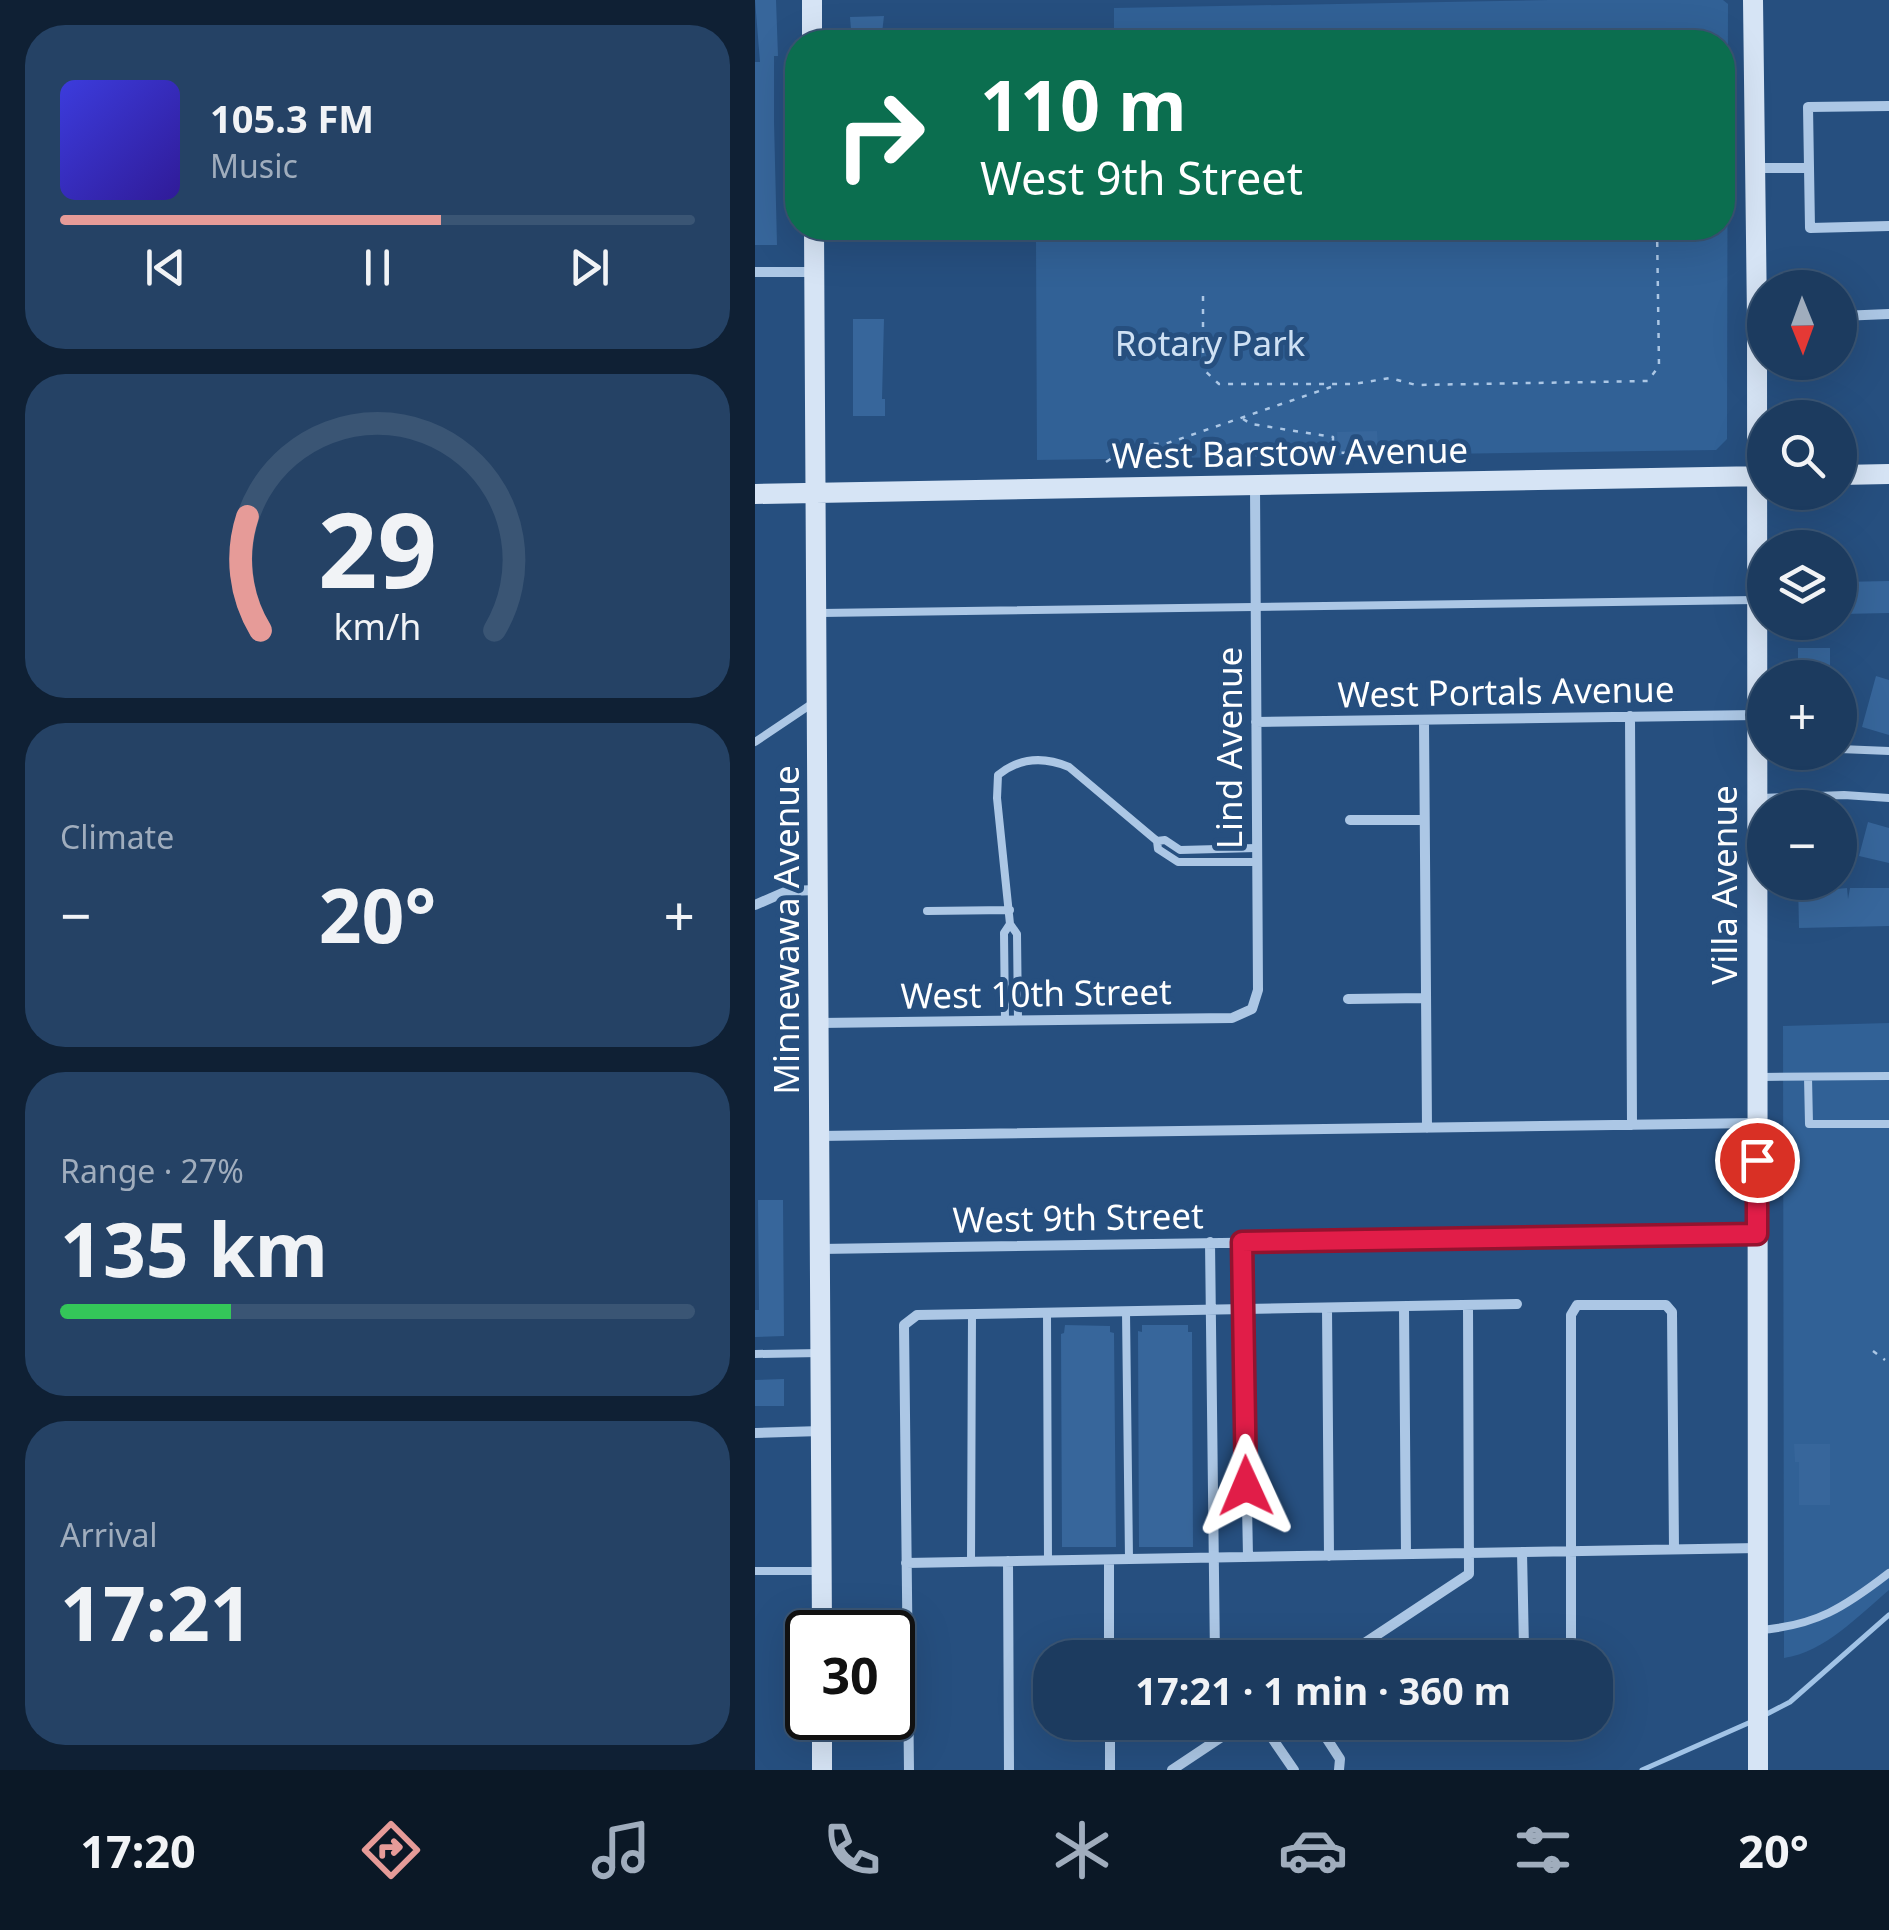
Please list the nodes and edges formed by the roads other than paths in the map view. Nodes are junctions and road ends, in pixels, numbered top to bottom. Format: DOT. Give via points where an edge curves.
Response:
graph roads {
  1 [pos="812,0"];
  2 [pos="1753,0"];
  3 [pos="813,30"];
  4 [pos="1889,106"];
  5 [pos="1755,168"];
  6 [pos="1809,168"];
  7 [pos="1889,226"];
  8 [pos="813,240"];
  9 [pos="1759,270"];
  10 [pos="755,272"];
  11 [pos="814,272"];
  12 [pos="1889,314"];
  13 [pos="1857,315"];
  14 [pos="1889,474"];
  15 [pos="1857,475"];
  16 [pos="1747,476"];
  17 [pos="1255,486"];
  18 [pos="816,492"];
  19 [pos="755,494"];
  20 [pos="1747,600"];
  21 [pos="1256,606"];
  22 [pos="817,612"];
  23 [pos="817,701"];
  24 [pos="1747,715"];
  25 [pos="1630,716"];
  26 [pos="1423,720"];
  27 [pos="1256,722"];
  28 [pos="755,742"];
  29 [pos="1857,750"];
  30 [pos="1889,751"];
  31 [pos="1857,796"];
  32 [pos="1889,798"];
  33 [pos="1350,820"];
  34 [pos="1424,820"];
  35 [pos="1157,841"];
  36 [pos="1255,848"];
  37 [pos="1256,862"];
  38 [pos="817,890"];
  39 [pos="1756,900"];
  40 [pos="755,906"];
  41 [pos="1009,910"];
  42 [pos="927,911"];
  43 [pos="1010,924"];
  44 [pos="1425,998"];
  45 [pos="1348,999"];
  46 [pos="1252,1009"];
  47 [pos="1005,1020"];
  48 [pos="1018,1020"];
  49 [pos="818,1023"];
  50 [pos="1889,1076"];
  51 [pos="1755,1077"];
  52 [pos="1808,1077"];
  53 [pos="1756,1122"];
  54 [pos="1889,1124"];
  55 [pos="1632,1125"];
  56 [pos="1427,1128"];
  57 [pos="819,1136"];
  58 [pos="1757,1234"];
  59 [pos="1210,1242"];
  60 [pos="1242,1242"];
  61 [pos="820,1249"];
  62 [pos="1517,1304"];
  63 [pos="1468,1305"];
  64 [pos="1405,1306"];
  65 [pos="1327,1308"];
  66 [pos="1243,1310"];
  67 [pos="1211,1311"];
  68 [pos="1126,1312"];
  69 [pos="1047,1313"];
  70 [pos="972,1314"];
  71 [pos="820,1353"];
  72 [pos="755,1354"];
  73 [pos="821,1431"];
  74 [pos="755,1433"];
  75 [pos="1758,1548"];
  76 [pos="1674,1549"];
  77 [pos="1571,1551"];
  78 [pos="1522,1552"];
  79 [pos="1469,1553"];
  80 [pos="1405,1554"];
  81 [pos="1329,1556"];
  82 [pos="1248,1557"];
  83 [pos="1215,1558"];
  84 [pos="1129,1559"];
  85 [pos="1109,1560"];
  86 [pos="1048,1561"];
  87 [pos="971,1562"];
  88 [pos="1008,1562"];
  89 [pos="907,1563"];
  90 [pos="755,1571"];
  91 [pos="821,1571"];
  92 [pos="1889,1573"];
  93 [pos="822,1610"];
  94 [pos="1758,1630"];
  95 [pos="1109,1640"];
  96 [pos="1215,1640"];
  97 [pos="1369,1640"];
  98 [pos="822,1740"];
  99 [pos="1110,1740"];
  100 [pos="1218,1740"];
  101 [pos="1273,1740"];
  102 [pos="1328,1740"];
  103 [pos="1215,1742"];
  104 [pos="1758,1762"];
  105 [pos="823,1770"];
  106 [pos="909,1770"];
  107 [pos="1009,1770"];
  108 [pos="1110,1770"];
  109 [pos="1172,1770"];
  110 [pos="1294,1770"];
  111 [pos="1339,1770"];
  1 -- 3 [label="main road"];
  2 -- 5 [label="main road, Villa Avenue"];
  4 -- 6 [label="street" via="1808,107"];
  5 -- 6 [label="street"];
  5 -- 9 [label="main road, Villa Avenue"];
  6 -- 7 [label="street" via="1810,228"];
  8 -- 11 [label="main road, Minnewawa Avenue"];
  10 -- 11 [label="street"];
  11 -- 18 [label="main road, Minnewawa Avenue"];
  12 -- 13 [label="street"];
  14 -- 15 [label="main road"];
  16 -- 17 [label="main road, West Barstow Avenue"];
  17 -- 18 [label="main road, West Barstow Avenue"];
  17 -- 21 [label="street, Lind Avenue"];
  18 -- 19 [label="main road, West Barstow Avenue"];
  18 -- 22 [label="main road, Minnewawa Avenue"];
  20 -- 21 [label="lane"];
  21 -- 22 [label="lane"];
  21 -- 27 [label="street, Lind Avenue"];
  22 -- 23 [label="main road, Minnewawa Avenue"];
  23 -- 28 [label="lane"];
  23 -- 38 [label="main road, Minnewawa Avenue"];
  24 -- 25 [label="street, West Portals Avenue"];
  25 -- 26 [label="street, West Portals Avenue"];
  25 -- 55 [label="street"];
  26 -- 27 [label="street, West Portals Avenue"];
  26 -- 34 [label="street"];
  27 -- 36 [label="street, Lind Avenue"];
  29 -- 30 [label="lane"];
  31 -- 32 [label="lane"];
  33 -- 34 [label="street"];
  34 -- 44 [label="street"];
  35 -- 36 [label="lane" via="1180,850"];
  35 -- 37 [label="lane" via="1178,862"];
  35 -- 41 [label="lane" via="1069,766 1015,761 998,775 997,798"];
  36 -- 37 [label="street, Lind Avenue"];
  37 -- 46 [label="street, Lind Avenue" via="1258,990"];
  38 -- 40 [label="street" via="787,891"];
  38 -- 49 [label="main road, Minnewawa Avenue"];
  39 -- 51 [label="main road, Villa Avenue"];
  41 -- 42 [label="lane"];
  41 -- 43 [label="lane"];
  43 -- 47 [label="lane"];
  43 -- 48 [label="lane" via="1017,934"];
  44 -- 45 [label="street"];
  44 -- 56 [label="street"];
  46 -- 48 [label="street, West 10th Street" via="1231,1018"];
  47 -- 48 [label="street, West 10th Street"];
  47 -- 49 [label="street, West 10th Street"];
  49 -- 57 [label="main road, Minnewawa Avenue"];
  50 -- 52 [label="lane"];
  51 -- 52 [label="lane"];
  51 -- 53 [label="main road, Villa Avenue"];
  52 -- 54 [label="lane" via="1809,1124"];
  53 -- 55 [label="street"];
  53 -- 58 [label="main road, Villa Avenue"];
  55 -- 56 [label="street"];
  56 -- 57 [label="street"];
  57 -- 61 [label="main road, Minnewawa Avenue"];
  58 -- 60 [label="street, West 9th Street"];
  58 -- 75 [label="main road, Villa Avenue"];
  59 -- 60 [label="street, West 9th Street"];
  59 -- 61 [label="street, West 9th Street"];
  59 -- 67 [label="street"];
  60 -- 66 [label="street"];
  61 -- 71 [label="main road, Minnewawa Avenue"];
  62 -- 63 [label="street"];
  63 -- 64 [label="street"];
  63 -- 79 [label="street"];
  64 -- 65 [label="street"];
  64 -- 80 [label="street"];
  65 -- 66 [label="street"];
  65 -- 81 [label="street"];
  66 -- 67 [label="street"];
  66 -- 82 [label="street"];
  67 -- 68 [label="street"];
  67 -- 83 [label="street"];
  68 -- 69 [label="street"];
  68 -- 84 [label="lane"];
  69 -- 70 [label="street"];
  69 -- 86 [label="lane"];
  70 -- 87 [label="lane"];
  70 -- 89 [label="street" via="917,1315 904,1325"];
  71 -- 72 [label="lane"];
  71 -- 73 [label="main road, Minnewawa Avenue"];
  73 -- 74 [label="street"];
  73 -- 91 [label="main road, Minnewawa Avenue"];
  75 -- 76 [label="street"];
  75 -- 94 [label="main road, Villa Avenue"];
  76 -- 77 [label="street"];
  76 -- 77 [label="street" via="1672,1312 1666,1305 1577,1305 1571,1315"];
  77 -- 78 [label="street"];
  77 -- 78 [label="street" via="1567,1654 1524,1649"];
  78 -- 79 [label="street"];
  79 -- 80 [label="street"];
  79 -- 97 [label="street" via="1469,1574"];
  80 -- 81 [label="street"];
  81 -- 82 [label="street"];
  82 -- 83 [label="street"];
  83 -- 84 [label="street"];
  83 -- 96 [label="street"];
  84 -- 85 [label="street"];
  85 -- 86 [label="street"];
  85 -- 95 [label="street"];
  86 -- 88 [label="street"];
  87 -- 88 [label="street"];
  87 -- 89 [label="street"];
  88 -- 107 [label="street"];
  89 -- 106 [label="street"];
  90 -- 91 [label="lane"];
  91 -- 93 [label="main road, Minnewawa Avenue"];
  92 -- 94 [label="lane" via="1839,1610 1795,1627"];
  94 -- 104 [label="main road, Villa Avenue"];
  98 -- 105 [label="main road"];
  99 -- 108 [label="street"];
  100 -- 103 [label="street"];
  101 -- 110 [label="street"];
  102 -- 111 [label="street"];
  103 -- 109 [label="street"];
}
